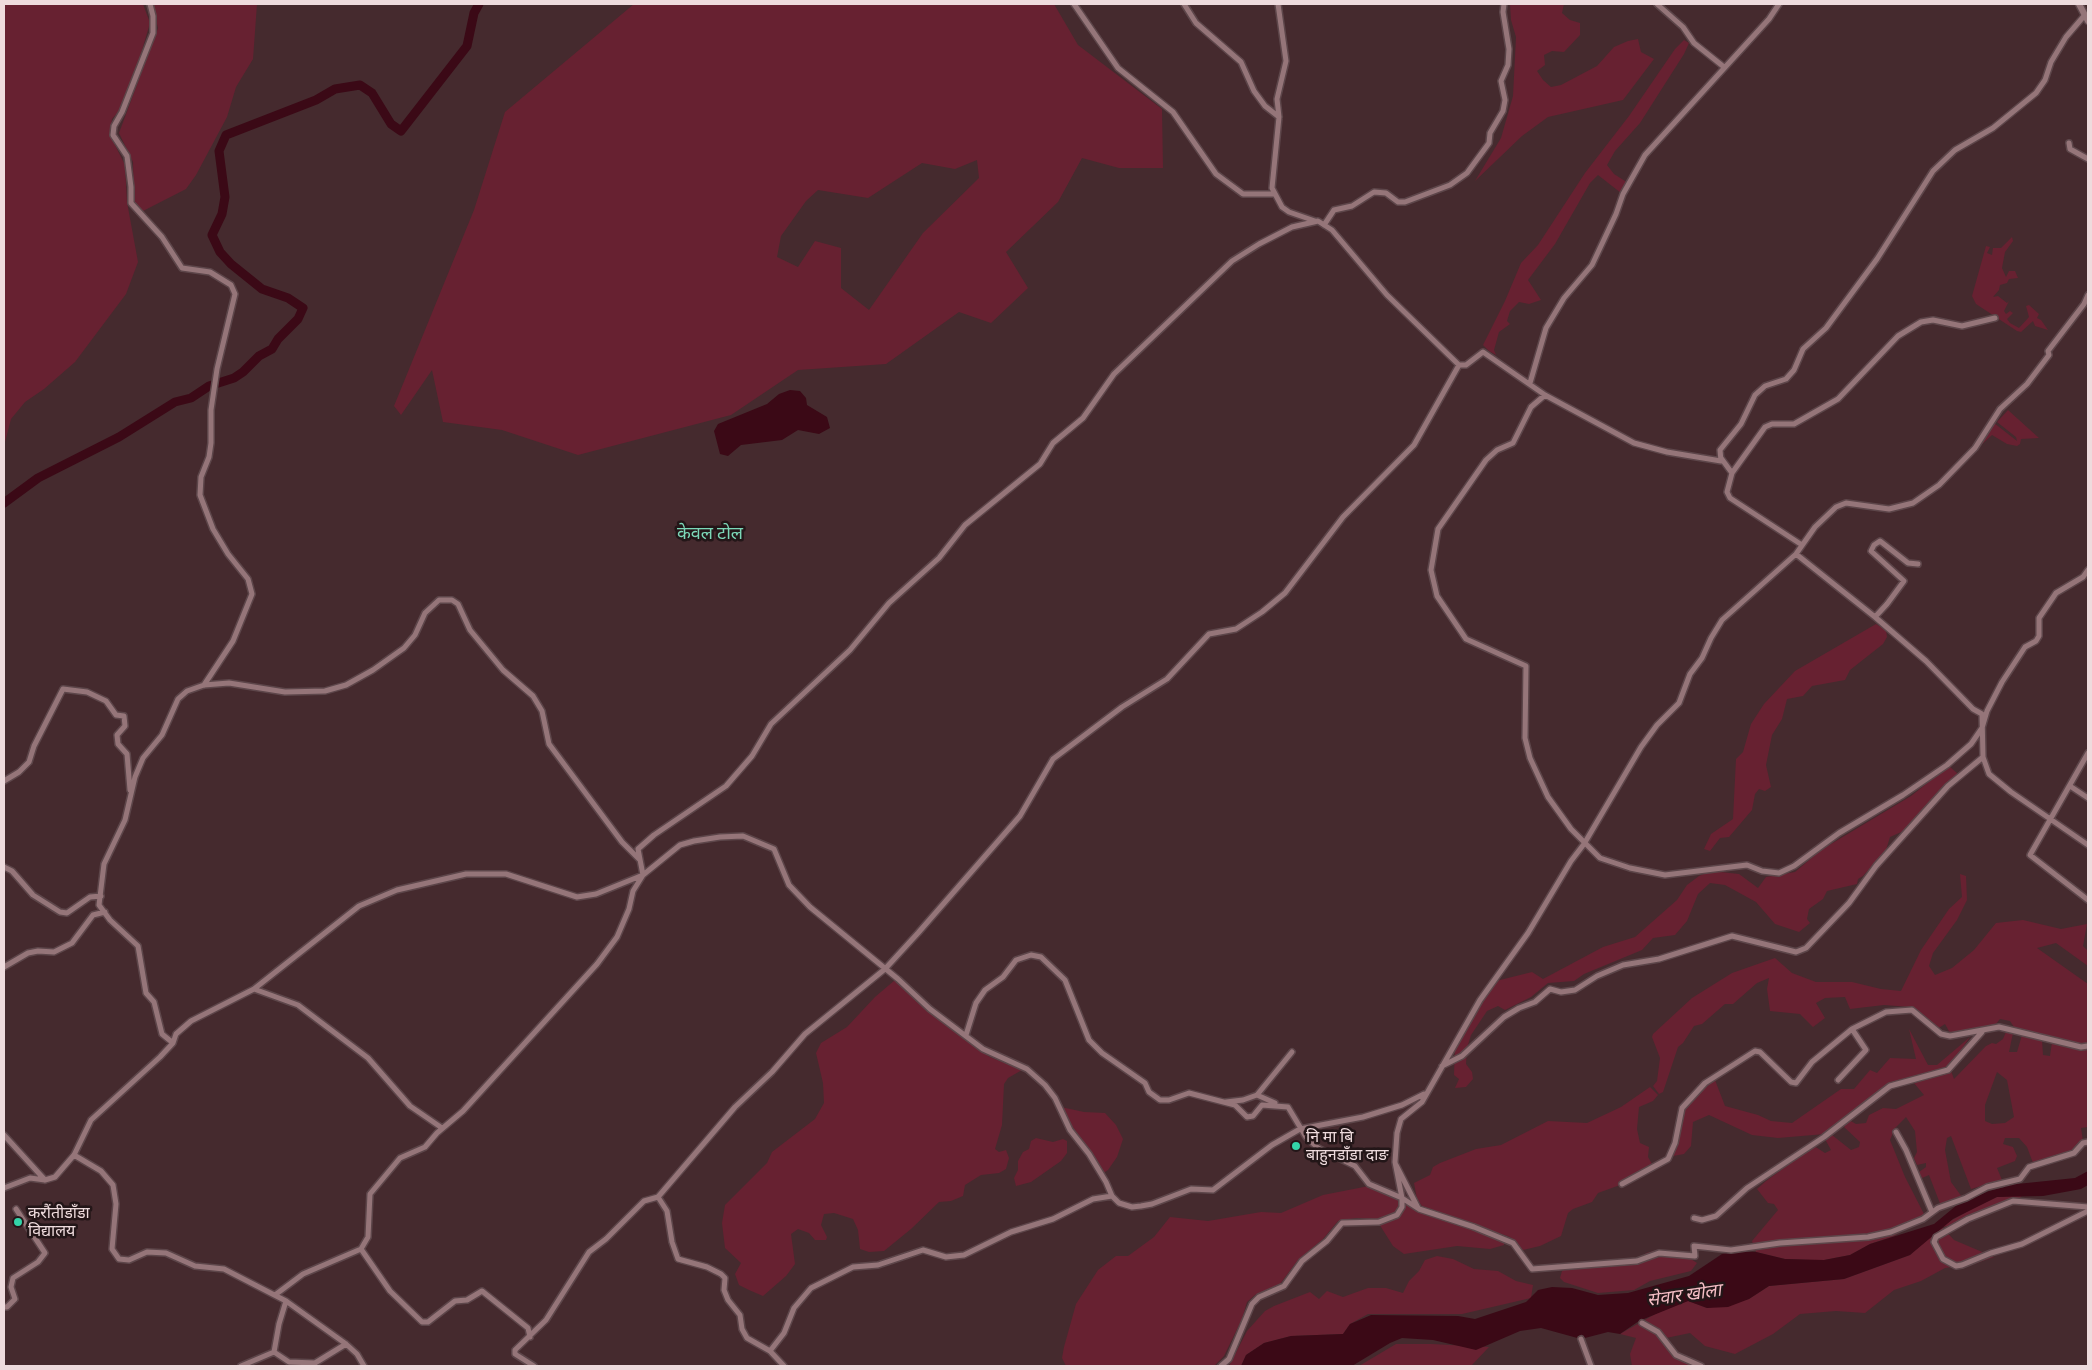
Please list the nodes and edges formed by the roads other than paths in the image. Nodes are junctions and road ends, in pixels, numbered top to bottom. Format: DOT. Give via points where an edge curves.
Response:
graph roads {
  1 [pos="150,4"];
  2 [pos="1074,4"];
  3 [pos="1184,4"];
  4 [pos="1278,4"];
  5 [pos="1504,4"];
  6 [pos="1657,4"];
  7 [pos="1779,4"];
  8 [pos="2079,4"];
  9 [pos="2086,19"];
  10 [pos="1724,67"];
  11 [pos="1279,117"];
  12 [pos="2069,142"];
  13 [pos="2088,159"];
  14 [pos="1273,194"];
  15 [pos="1318,221"];
  16 [pos="1324,225"];
  17 [pos="2088,294"];
  18 [pos="1996,318"];
  19 [pos="1459,365"];
  20 [pos="1530,383"];
  21 [pos="1545,395"];
  22 [pos="1721,461"];
  23 [pos="1732,473"];
  24 [pos="1802,546"];
  25 [pos="1796,554"];
  26 [pos="1918,564"];
  27 [pos="2088,570"];
  28 [pos="1875,617"];
  29 [pos="204,684"];
  30 [pos="1982,728"];
  31 [pos="2088,753"];
  32 [pos="1983,757"];
  33 [pos="4,781"];
  34 [pos="2070,786"];
  35 [pos="130,795"];
  36 [pos="2088,798"];
  37 [pos="2050,821"];
  38 [pos="1584,844"];
  39 [pos="2088,846"];
  40 [pos="640,859"];
  41 [pos="4,867"];
  42 [pos="643,875"];
  43 [pos="100,896"];
  44 [pos="2088,900"];
  45 [pos="105,912"];
  46 [pos="4,967"];
  47 [pos="885,969"];
  48 [pos="254,989"];
  49 [pos="1852,1028"];
  50 [pos="1984,1030"];
  51 [pos="966,1035"];
  52 [pos="173,1043"];
  53 [pos="2088,1046"];
  54 [pos="1292,1052"];
  55 [pos="1442,1066"];
  56 [pos="1838,1080"];
  57 [pos="1424,1094"];
  58 [pos="1257,1095"];
  59 [pos="1224,1102"];
  60 [pos="1281,1106"];
  61 [pos="442,1128"];
  62 [pos="1300,1130"];
  63 [pos="1896,1132"];
  64 [pos="4,1135"];
  65 [pos="2088,1142"];
  66 [pos="74,1155"];
  67 [pos="1395,1162"];
  68 [pos="45,1180"];
  69 [pos="1622,1184"];
  70 [pos="4,1188"];
  71 [pos="1112,1196"];
  72 [pos="658,1197"];
  73 [pos="1402,1198"];
  74 [pos="16,1209"];
  75 [pos="1419,1209"];
  76 [pos="2088,1209"];
  77 [pos="1932,1212"];
  78 [pos="1694,1218"];
  79 [pos="361,1249"];
  80 [pos="275,1295"];
  81 [pos="286,1301"];
  82 [pos="4,1307"];
  83 [pos="1642,1324"];
  84 [pos="530,1337"];
  85 [pos="1581,1339"];
  86 [pos="346,1344"];
  87 [pos="770,1350"];
  88 [pos="274,1352"];
  89 [pos="241,1366"];
  90 [pos="364,1366"];
  91 [pos="534,1366"];
  92 [pos="784,1366"];
  93 [pos="1221,1366"];
  94 [pos="1591,1366"];
  95 [pos="1701,1366"];
  1 -- 29 [label="street" via="152,33 113,134 127,156 131,203 162,237 182,268 210,272 231,285 235,294 217,369 211,443 201,477 200,495 213,529 248,579 252,594 232,641"];
  2 -- 14 [label="street" via="1118,68 1173,112 1216,174 1243,194"];
  3 -- 11 [label="street" via="1196,23 1241,62 1260,99"];
  4 -- 11 [label="street" via="1286,61 1277,99"];
  5 -- 16 [label="street" via="1509,49 1508,65 1501,81 1505,100 1490,133 1489,143 1467,173 1450,185 1405,202 1398,202 1386,193 1374,192 1352,206 1334,210"];
  6 -- 10 [label="street" via="1683,27 1694,43"];
  7 -- 10 [label="street"];
  8 -- 9 [label="street"];
  9 -- 22 [label="street" via="2066,36 2036,93 1993,128 1955,150 1933,171 1877,259 1826,328 1803,349 1794,370 1786,379 1765,386 1755,395 1741,424 1720,450"];
  10 -- 20 [label="street" via="1644,155 1592,264 1564,298 1546,328"];
  11 -- 14 [label="street" via="1271,179"];
  12 -- 13 [label="street" via="2070,149"];
  14 -- 15 [label="street" via="1289,212"];
  15 -- 16 [label="street"];
  15 -- 40 [label="street" via="1292,227 1232,262 1114,374 1083,418 1053,443 1040,464 965,525 939,558 888,603 850,650 771,724 752,756 726,786 654,835 638,849"];
  16 -- 19 [label="street" via="1332,230 1387,294"];
  17 -- 24 [label="street" via="2027,384 2000,409 1975,448 1939,485 1913,503 1889,508 1846,502 1836,507 1815,528"];
  18 -- 23 [label="street" via="1962,326 1933,320 1921,322 1898,336 1838,399 1794,424 1764,427"];
  19 -- 20 [label="street" via="1483,352"];
  19 -- 47 [label="street" via="1414,445 1343,517 1285,592 1236,629 1209,634 1167,680 1122,707 1053,759 1020,816"];
  20 -- 21 [label="street"];
  21 -- 22 [label="street" via="1634,443"];
  21 -- 38 [label="street" via="1531,408 1513,443 1497,450 1486,460 1438,529 1431,570 1438,596 1466,639 1526,666 1525,738 1530,758 1548,797"];
  22 -- 23 [label="street" via="1721,458"];
  23 -- 24 [label="street" via="1727,492 1730,498"];
  24 -- 25 [label="street"];
  25 -- 28 [label="street"];
  25 -- 38 [label="street" via="1722,620 1690,674 1679,703 1641,747"];
  26 -- 28 [label="street" via="1908,564 1880,541 1874,545 1871,551 1904,580"];
  27 -- 30 [label="street" via="2083,578 2056,593 2039,618 2039,636 2025,647 2002,682"];
  28 -- 30 [label="street" via="1982,714"];
  29 -- 35 [label="street" via="178,699 162,735 143,758"];
  29 -- 40 [label="street" via="229,683 285,692 326,691 346,685 404,648 415,635 425,612 439,600 452,600 458,604 470,630 503,670 533,696 542,711 549,744 622,842"];
  30 -- 32 [label="street"];
  30 -- 38 [label="street" via="1947,765 1839,833 1794,866 1779,872 1762,871 1747,865 1665,875 1600,858"];
  31 -- 34 [label="street"];
  32 -- 37 [label="street" via="1990,774"];
  32 -- 55 [label="street" via="1948,786 1876,866 1849,903 1806,948 1796,952 1732,936 1659,959 1623,965 1575,990 1561,992 1550,989 1535,1002 1504,1017 1462,1056"];
  33 -- 35 [label="street" via="28,762 63,689 87,692 106,701 116,715 124,716 125,726 117,735 118,744 127,754"];
  34 -- 36 [label="street"];
  34 -- 37 [label="street"];
  35 -- 43 [label="street" via="125,820 104,864"];
  37 -- 39 [label="street"];
  37 -- 44 [label="street" via="2030,855"];
  38 -- 55 [label="street" via="1528,934 1480,1000 1460,1040"];
  40 -- 42 [label="street"];
  41 -- 43 [label="street" via="12,871 33,895 60,912 67,913 90,896"];
  42 -- 47 [label="street" via="680,845 694,840 743,836 766,844 778,855 790,885 810,907"];
  42 -- 48 [label="street" via="577,898 506,874 466,874 397,890 359,906"];
  42 -- 61 [label="street" via="633,891 617,937 597,964 463,1111"];
  43 -- 45 [label="street" via="100,905"];
  45 -- 46 [label="street" via="93,915 72,943 54,952 28,953"];
  45 -- 52 [label="street" via="138,946 146,993 154,1002 162,1034"];
  47 -- 51 [label="street" via="930,1009"];
  47 -- 72 [label="street" via="806,1034 735,1107"];
  48 -- 52 [label="street" via="191,1021 176,1034"];
  48 -- 61 [label="street" via="298,1005 368,1058 410,1106"];
  49 -- 50 [label="street" via="1886,1012 1903,1009 1912,1010 1941,1034 1950,1036"];
  49 -- 56 [label="street" via="1866,1050"];
  49 -- 69 [label="street" via="1812,1062 1796,1083 1791,1082 1760,1052 1754,1051 1704,1083 1682,1108 1668,1160"];
  50 -- 53 [label="street" via="1999,1026 2080,1047"];
  50 -- 78 [label="street" via="1948,1070 1890,1086 1824,1137 1747,1188 1716,1216 1702,1220"];
  51 -- 59 [label="street" via="976,1003 985,990 1003,977 1016,960 1031,955 1041,957 1066,980 1089,1040 1145,1083 1149,1092 1160,1100 1189,1094"];
  51 -- 71 [label="street" via="983,1049 1027,1069 1045,1085"];
  52 -- 66 [label="street" via="91,1120"];
  54 -- 58 [label="street"];
  55 -- 57 [label="street"];
  57 -- 62 [label="street" via="1402,1105 1363,1117"];
  57 -- 67 [label="street" via="1422,1102 1402,1119 1397,1133"];
  58 -- 59 [label="street"];
  58 -- 60 [label="street"];
  59 -- 60 [label="street" via="1248,1117 1253,1116 1262,1104"];
  60 -- 62 [label="street" via="1288,1107"];
  61 -- 79 [label="street" via="425,1147 400,1158 370,1194 368,1237"];
  62 -- 71 [label="street" via="1272,1145 1213,1190 1190,1189 1152,1204 1132,1207 1119,1203"];
  62 -- 73 [label="street" via="1318,1148 1355,1166 1369,1184"];
  63 -- 77 [label="street"];
  64 -- 68 [label="street"];
  65 -- 77 [label="street" via="2074,1153 2029,1167 2020,1179 1987,1187"];
  66 -- 68 [label="street" via="55,1177"];
  66 -- 80 [label="street" via="101,1171 113,1185 116,1204 112,1249 120,1259 129,1260 147,1252 170,1254 195,1266 224,1269"];
  67 -- 73 [label="street"];
  67 -- 75 [label="street"];
  68 -- 70 [label="street" via="30,1178"];
  71 -- 87 [label="street" via="1093,1199 964,1255 946,1257 923,1250 878,1265 853,1267 812,1288 794,1308 784,1333"];
  72 -- 84 [label="street" via="644,1201 589,1252 546,1320"];
  72 -- 87 [label="street" via="667,1211 678,1260 707,1266 721,1274 725,1278 724,1290 728,1300 740,1315 747,1338"];
  73 -- 75 [label="street"];
  73 -- 93 [label="street" via="1402,1207 1397,1215 1380,1222 1342,1223 1302,1262 1284,1286 1259,1297 1252,1304 1229,1359"];
  74 -- 82 [label="street" via="45,1253 38,1262 13,1278 11,1287 15,1299"];
  75 -- 77 [label="street" via="1512,1243 1532,1270 1637,1261 1658,1253 1695,1256 1694,1246 1730,1250 1868,1237 1891,1232"];
  76 -- 76 [label="street" via="2022,1244 1962,1265 1956,1266 1943,1259 1934,1242 1936,1237 1968,1219 2013,1202"];
  79 -- 80 [label="street" via="303,1274"];
  79 -- 84 [label="street" via="390,1291 422,1322 428,1322 455,1301 468,1300 482,1290 528,1328"];
  80 -- 81 [label="street"];
  81 -- 86 [label="street"];
  81 -- 88 [label="street"];
  83 -- 95 [label="street" via="1658,1332 1676,1355"];
  84 -- 91 [label="street" via="515,1354"];
  85 -- 94 [label="street"];
  86 -- 88 [label="street" via="315,1363 289,1362"];
  86 -- 90 [label="street"];
  87 -- 92 [label="street"];
  88 -- 89 [label="street"];
}
